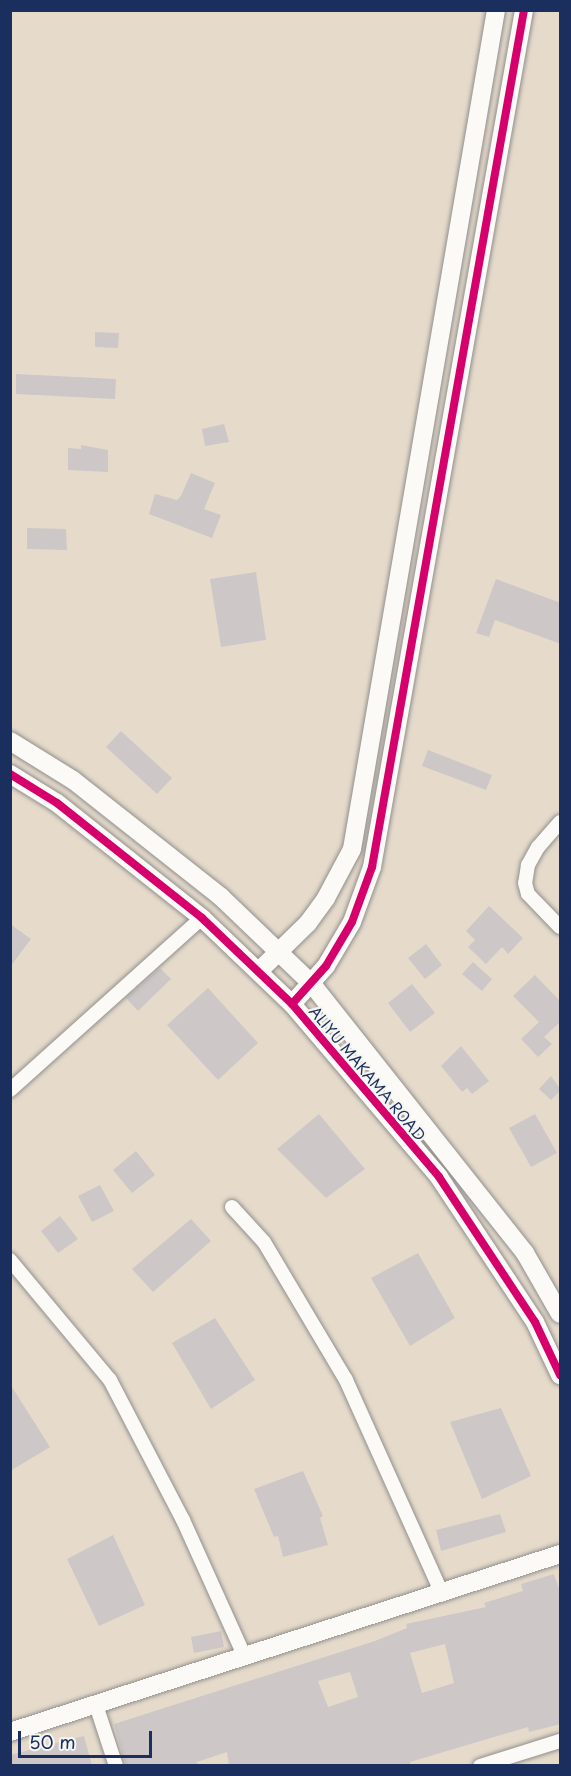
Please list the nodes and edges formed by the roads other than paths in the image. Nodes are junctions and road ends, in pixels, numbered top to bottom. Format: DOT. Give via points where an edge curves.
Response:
graph roads {
  1 [pos="496,10"];
  2 [pos="524,10"];
  3 [pos="10,741"];
  4 [pos="10,774"];
  5 [pos="561,822"];
  6 [pos="202,918"];
  7 [pos="561,927"];
  8 [pos="279,952"];
  9 [pos="259,971"];
  10 [pos="311,983"];
  11 [pos="292,1004"];
  12 [pos="10,1090"];
  13 [pos="232,1207"];
  14 [pos="10,1260"];
  15 [pos="561,1314"];
  16 [pos="561,1375"];
  17 [pos="561,1554"];
  18 [pos="442,1594"];
  19 [pos="245,1657"];
  20 [pos="96,1705"];
  21 [pos="10,1732"];
  22 [pos="561,1741"];
  23 [pos="116,1766"];
  24 [pos="480,1766"];
  1 -- 8 [label="street" via="352,849 326,898"];
  2 -- 10 [label="street" via="372,867 352,922"];
  3 -- 8 [label="street, ALIYU MAKAMA ROAD" via="74,780 221,897"];
  4 -- 6 [label="street, ALIYU MAKAMA ROAD" via="57,803"];
  5 -- 7 [label="street" via="538,847 528,865 525,883 528,894"];
  6 -- 9 [label="street, ALIYU MAKAMA ROAD"];
  6 -- 12 [label="street"];
  8 -- 9 [label="street"];
  8 -- 10 [label="street, ALIYU MAKAMA ROAD"];
  9 -- 11 [label="street, ALIYU MAKAMA ROAD"];
  10 -- 11 [label="street"];
  10 -- 15 [label="street, ALIYU MAKAMA ROAD" via="525,1253"];
  11 -- 16 [label="street, ALIYU MAKAMA ROAD" via="439,1177 535,1322"];
  13 -- 18 [label="street" via="264,1242 346,1380"];
  14 -- 19 [label="street" via="110,1380 183,1520"];
  17 -- 18 [label="street"];
  18 -- 19 [label="street"];
  19 -- 20 [label="street"];
  20 -- 21 [label="street"];
  20 -- 23 [label="street"];
  22 -- 24 [label="street"];
}
